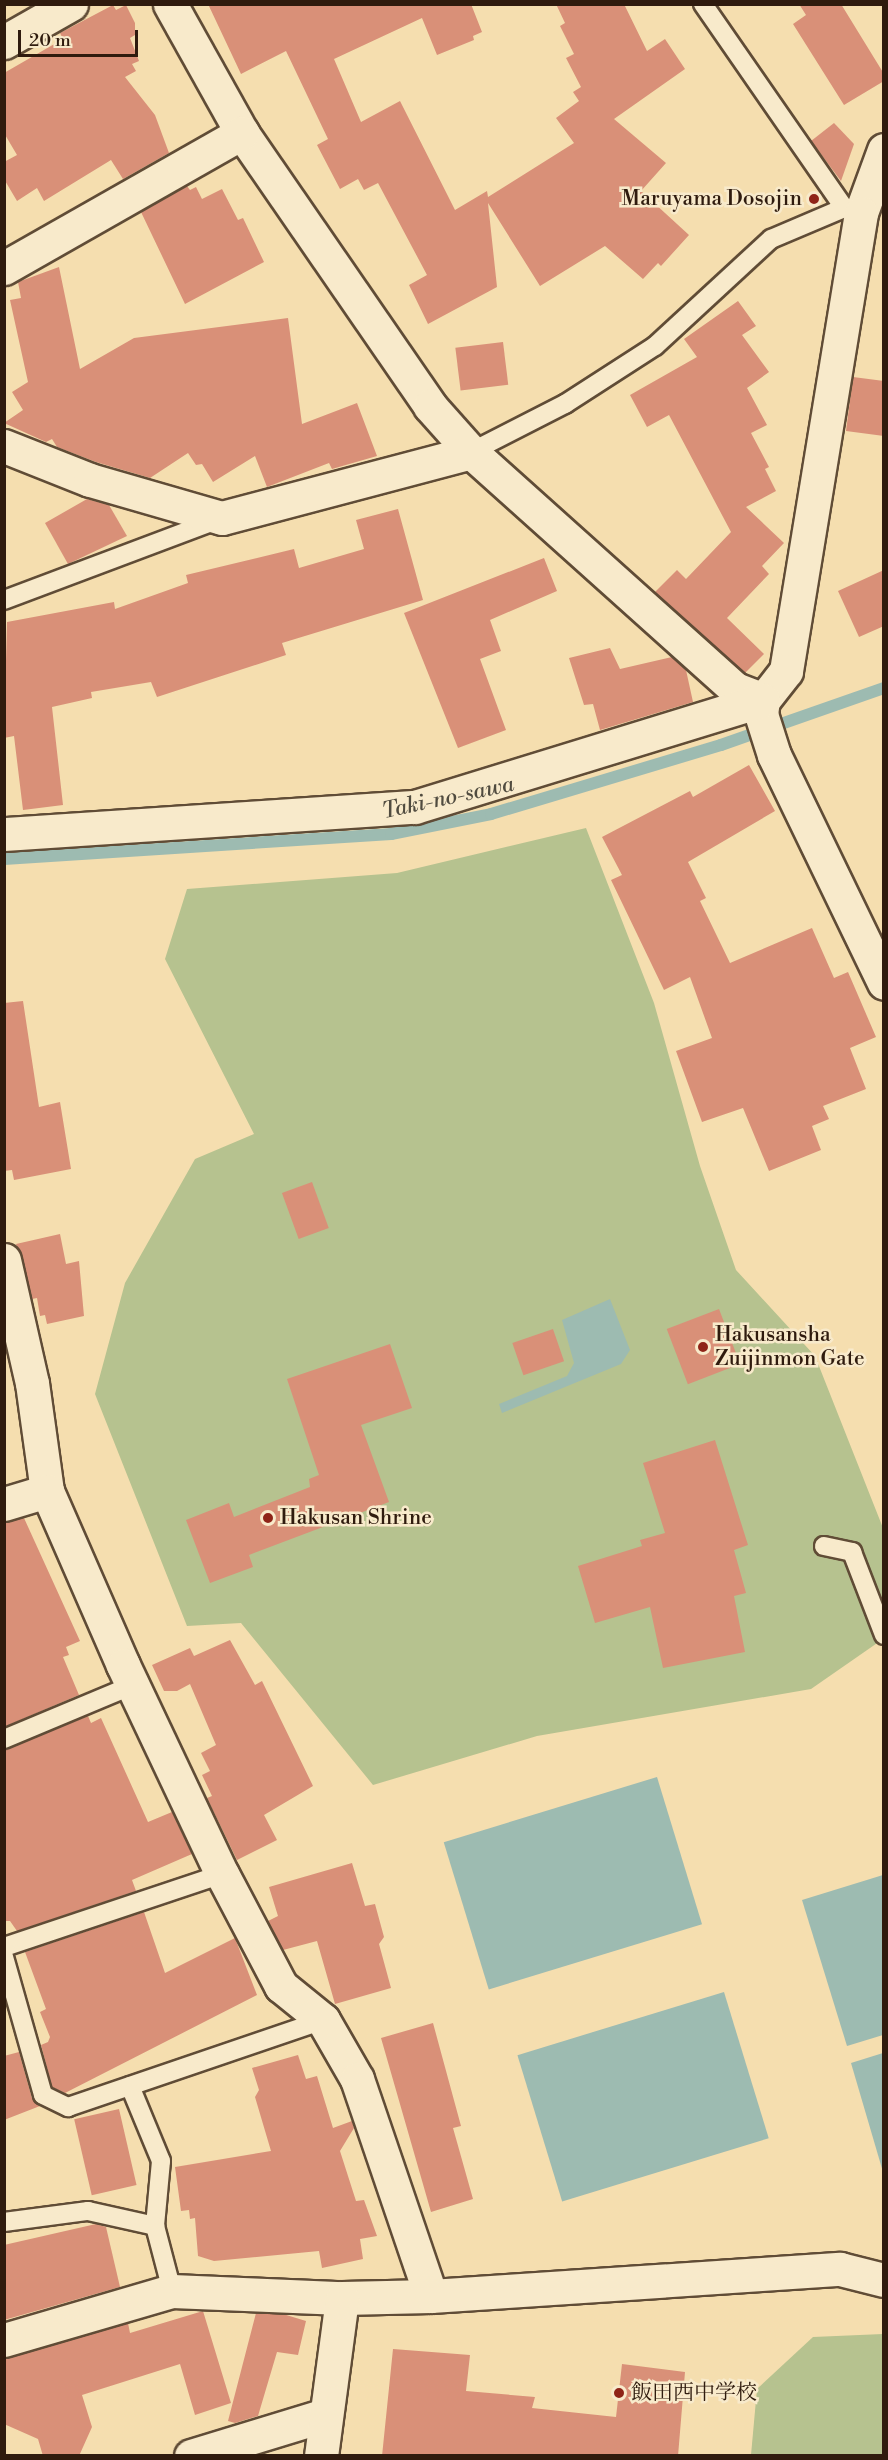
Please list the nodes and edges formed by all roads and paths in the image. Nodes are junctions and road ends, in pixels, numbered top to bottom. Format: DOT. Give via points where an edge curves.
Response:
graph roads {
  1 [pos="71,4"];
  2 [pos="170,4"];
  3 [pos="703,4"];
  4 [pos="4,42"];
  5 [pos="242,133"];
  6 [pos="884,150"];
  7 [pos="853,210"];
  8 [pos="4,268"];
  9 [pos="4,446"];
  10 [pos="471,452"];
  11 [pos="222,518"];
  12 [pos="4,600"];
  13 [pos="762,707"];
  14 [pos="4,834"];
  15 [pos="884,983"];
  16 [pos="4,1260"];
  17 [pos="47,1491"];
  18 [pos="4,1504"];
  19 [pos="824,1546"];
  20 [pos="884,1635"];
  21 [pos="133,1685"];
  22 [pos="4,1739"];
  23 [pos="222,1874"];
  24 [pos="4,1947"];
  25 [pos="4,1957"];
  26 [pos="323,2020"];
  27 [pos="130,2086"];
  28 [pos="4,2222"];
  29 [pos="155,2226"];
  30 [pos="884,2280"];
  31 [pos="172,2291"];
  32 [pos="431,2296"];
  33 [pos="342,2298"];
  34 [pos="4,2340"];
  35 [pos="326,2415"];
  36 [pos="191,2456"];
  37 [pos="321,2456"];
  1 -- 4 [label="street"];
  2 -- 5 [label="street"];
  3 -- 7 [label="lane"];
  5 -- 8 [label="street"];
  5 -- 10 [label="street" via="430,406"];
  6 -- 7 [label="street"];
  7 -- 10 [label="lane" via="771,239 655,346 565,404"];
  7 -- 13 [label="street" via="786,671"];
  9 -- 11 [label="street" via="90,480"];
  10 -- 11 [label="street"];
  10 -- 13 [label="street" via="735,689"];
  11 -- 12 [label="lane"];
  13 -- 14 [label="street" via="415,807"];
  13 -- 15 [label="street" via="774,755"];
  16 -- 17 [label="street" via="32,1383"];
  17 -- 18 [label="street"];
  17 -- 21 [label="street"];
  19 -- 20 [label="lane" via="852,1552"];
  21 -- 22 [label="lane"];
  21 -- 23 [label="street"];
  23 -- 24 [label="lane"];
  23 -- 26 [label="street" via="281,1986"];
  25 -- 27 [label="lane" via="43,2095 68,2106"];
  26 -- 27 [label="lane"];
  26 -- 32 [label="street" via="357,2079"];
  27 -- 29 [label="lane" via="161,2161"];
  28 -- 29 [label="lane" via="87,2211"];
  29 -- 31 [label="lane"];
  30 -- 32 [label="street" via="840,2269"];
  31 -- 33 [label="street"];
  31 -- 34 [label="street"];
  32 -- 33 [label="street"];
  33 -- 35 [label="street"];
  35 -- 36 [label="street"];
  35 -- 37 [label="street"];
}
